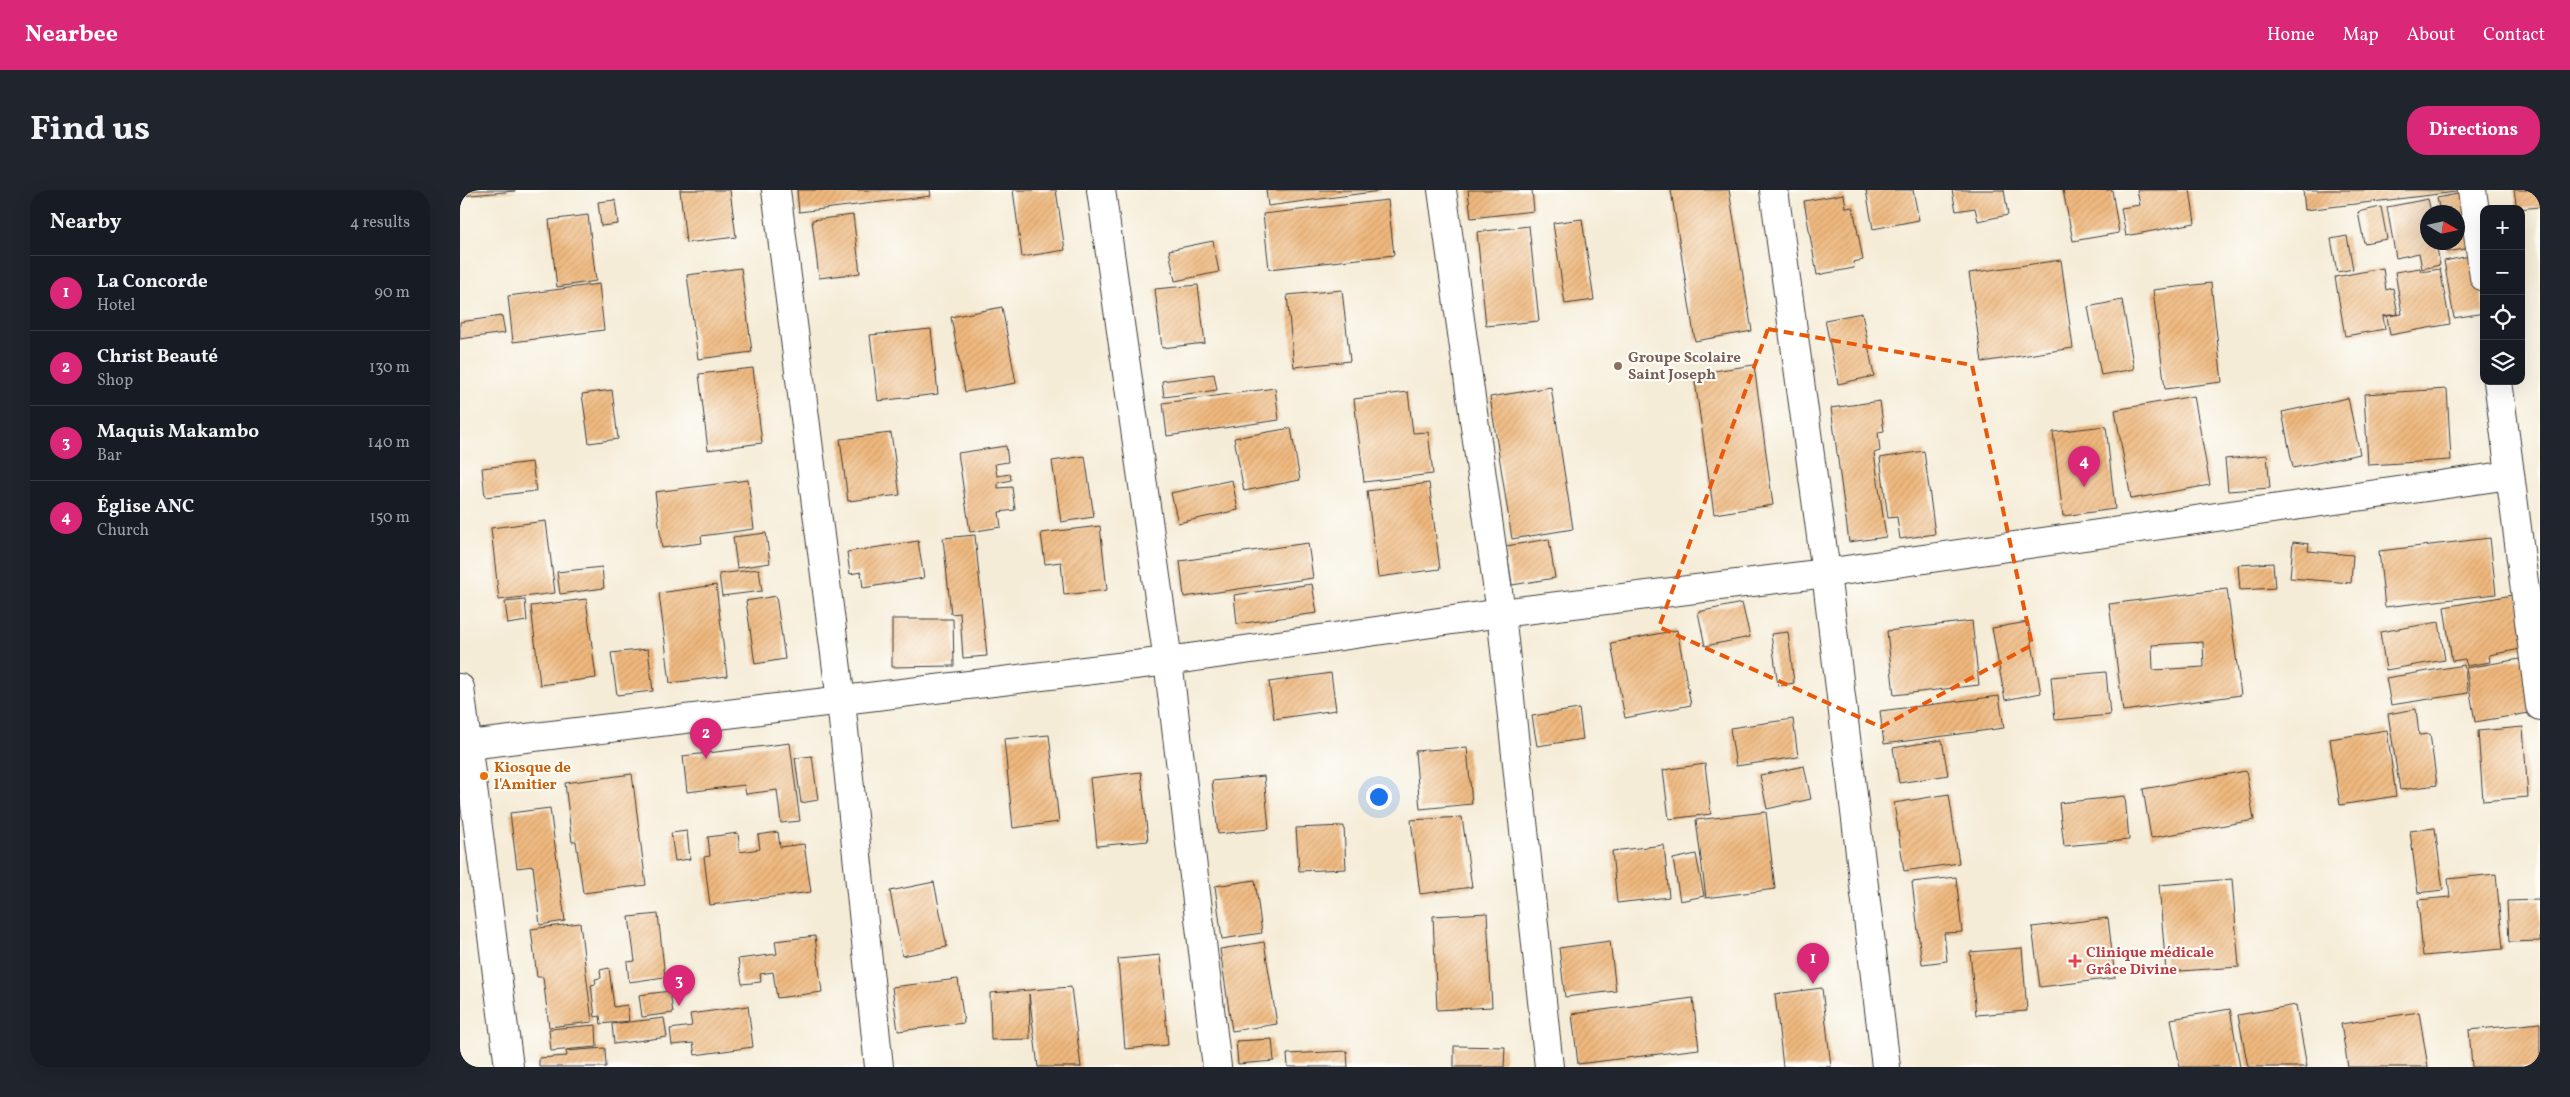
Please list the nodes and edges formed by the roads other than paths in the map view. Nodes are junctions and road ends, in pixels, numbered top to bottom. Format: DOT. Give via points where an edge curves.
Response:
graph roads {
  1 [pos="776,190"];
  2 [pos="1101,190"];
  3 [pos="1442,190"];
  4 [pos="1774,190"];
  5 [pos="2472,190"];
  6 [pos="2480,250"];
  7 [pos="2499,385"];
  8 [pos="2510,475"];
  9 [pos="1826,573"];
  10 [pos="1501,613"];
  11 [pos="1168,661"];
  12 [pos="460,688"];
  13 [pos="841,701"];
  14 [pos="2540,706"];
  15 [pos="464,746"];
  16 [pos="509,1067"];
  17 [pos="879,1067"];
  18 [pos="1217,1067"];
  19 [pos="1550,1067"];
  20 [pos="1886,1067"];
  1 -- 13 [label="street"];
  2 -- 11 [label="street"];
  3 -- 10 [label="street"];
  4 -- 9 [label="street"];
  5 -- 6 [label="street"];
  7 -- 8 [label="street"];
  8 -- 9 [label="street"];
  8 -- 14 [label="street"];
  9 -- 10 [label="street"];
  9 -- 20 [label="street"];
  10 -- 11 [label="street"];
  10 -- 19 [label="street"];
  11 -- 13 [label="street"];
  11 -- 18 [label="street"];
  12 -- 15 [label="street"];
  13 -- 15 [label="street"];
  13 -- 17 [label="street"];
  15 -- 16 [label="street"];
}
